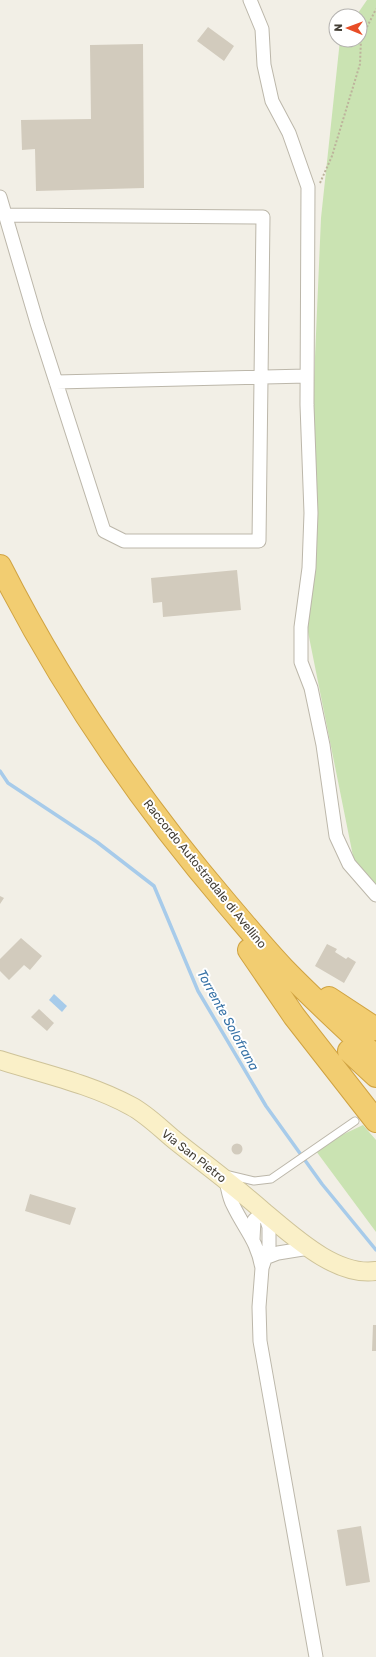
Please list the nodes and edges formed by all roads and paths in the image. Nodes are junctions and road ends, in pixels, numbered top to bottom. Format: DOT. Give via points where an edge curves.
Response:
graph roads {
  1 [pos="250,0"];
  2 [pos="376,9"];
  3 [pos="0,197"];
  4 [pos="308,200"];
  5 [pos="5,214"];
  6 [pos="307,376"];
  7 [pos="261,377"];
  8 [pos="56,382"];
  9 [pos="0,566"];
  10 [pos="0,598"];
  11 [pos="376,895"];
  12 [pos="244,923"];
  13 [pos="249,950"];
  14 [pos="376,1029"];
  15 [pos="376,1057"];
  16 [pos="0,1060"];
  17 [pos="376,1076"];
  18 [pos="354,1121"];
  19 [pos="376,1121"];
  20 [pos="220,1176"];
  21 [pos="264,1212"];
  22 [pos="253,1239"];
  23 [pos="309,1248"];
  24 [pos="264,1263"];
  25 [pos="376,1271"];
  26 [pos="316,1657"];
  1 -- 4 [label="street" via="262,29 264,65 272,101 289,133 308,187"];
  2 -- 4 [label="path" via="360,39 360,64 332,156 318,186"];
  3 -- 5 [label="street"];
  4 -- 6 [label="street"];
  5 -- 7 [label="street" via="263,216"];
  5 -- 8 [label="street"];
  6 -- 7 [label="street"];
  6 -- 11 [label="street" via="311,513 301,627 302,662 311,688 323,745 336,836 349,864"];
  7 -- 8 [label="street"];
  7 -- 8 [label="street" via="259,541 124,541 104,531"];
  9 -- 12 [label="highway, Raccordo Autostradale di Avellino" via="20,606 67,686 121,767 174,839"];
  10 -- 13 [label="highway, Raccordo Autostradale di Avellino" via="51,686 103,767 159,843"];
  12 -- 14 [label="highway" via="329,998"];
  12 -- 15 [label="highway, Raccordo Autostradale di Avellino" via="282,968"];
  13 -- 17 [label="highway, Raccordo Autostradale di Avellino" via="282,986"];
  13 -- 19 [label="highway" via="294,1016"];
  16 -- 20 [label="street, Via San Pietro" via="103,1092 133,1107"];
  18 -- 20 [label="lane" via="271,1179 254,1181"];
  20 -- 21 [label="street, Via San Pietro"];
  20 -- 22 [label="street" via="232,1204"];
  21 -- 22 [label="street" via="254,1220"];
  21 -- 23 [label="street, Via San Pietro"];
  21 -- 24 [label="street" via="269,1227 269,1247"];
  22 -- 24 [label="street"];
  23 -- 24 [label="street" via="289,1250"];
  23 -- 25 [label="street, Via San Pietro" via="349,1270"];
  24 -- 26 [label="street" via="259,1307 260,1340"];
}
